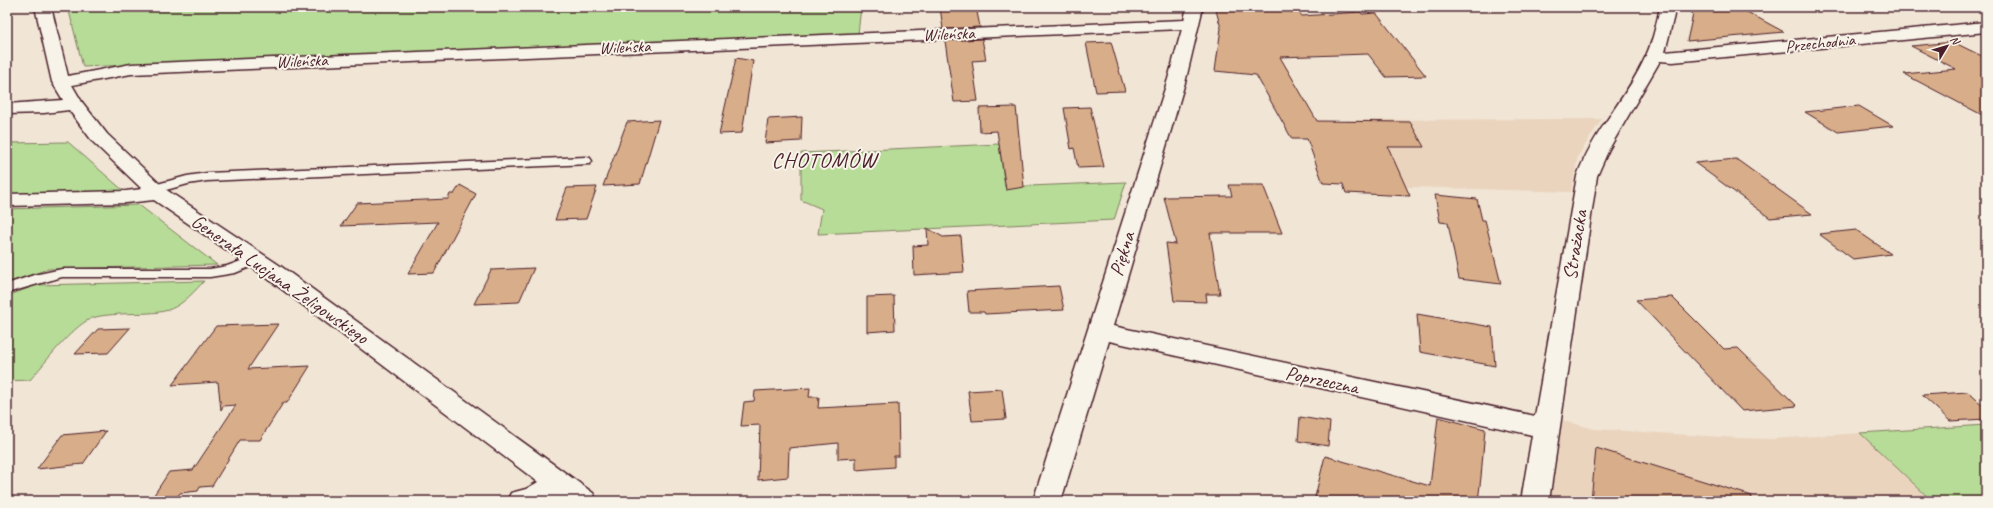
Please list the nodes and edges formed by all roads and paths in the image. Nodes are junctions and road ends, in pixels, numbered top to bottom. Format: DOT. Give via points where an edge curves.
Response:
graph roads {
  1 [pos="44,7"];
  2 [pos="1668,7"];
  3 [pos="1193,16"];
  4 [pos="1986,27"];
  5 [pos="1654,56"];
  6 [pos="61,82"];
  7 [pos="74,104"];
  8 [pos="7,109"];
  9 [pos="586,161"];
  10 [pos="157,191"];
  11 [pos="7,200"];
  12 [pos="255,260"];
  13 [pos="7,289"];
  14 [pos="1099,331"];
  15 [pos="1546,428"];
  16 [pos="560,484"];
  17 [pos="521,501"];
  18 [pos="583,501"];
  19 [pos="1047,501"];
  20 [pos="1534,501"];
  1 -- 6 [label="street, Generała Lucjana Żeligowskiego"];
  2 -- 5 [label="street, Strażacka"];
  3 -- 6 [label="street, Wileńska" via="131,68"];
  3 -- 14 [label="street, Piękna" via="1177,78"];
  4 -- 5 [label="street, Przechodnia" via="1673,57"];
  5 -- 15 [label="street, Strażacka" via="1591,162"];
  6 -- 7 [label="street, Generała Lucjana Żeligowskiego"];
  7 -- 8 [label="street"];
  7 -- 10 [label="street, Generała Lucjana Żeligowskiego" via="100,138"];
  9 -- 10 [label="lane" via="207,177 187,180"];
  10 -- 11 [label="street" via="133,197"];
  10 -- 12 [label="street, Generała Lucjana Żeligowskiego"];
  12 -- 13 [label="lane" via="230,270 210,273 62,272"];
  12 -- 16 [label="street, Generała Lucjana Żeligowskiego"];
  14 -- 15 [label="street, Poprzeczna"];
  14 -- 19 [label="street, Piękna"];
  15 -- 20 [label="street, Strażacka"];
  16 -- 17 [label="street" via="532,499"];
  16 -- 18 [label="street, Generała Lucjana Żeligowskiego"];
}
